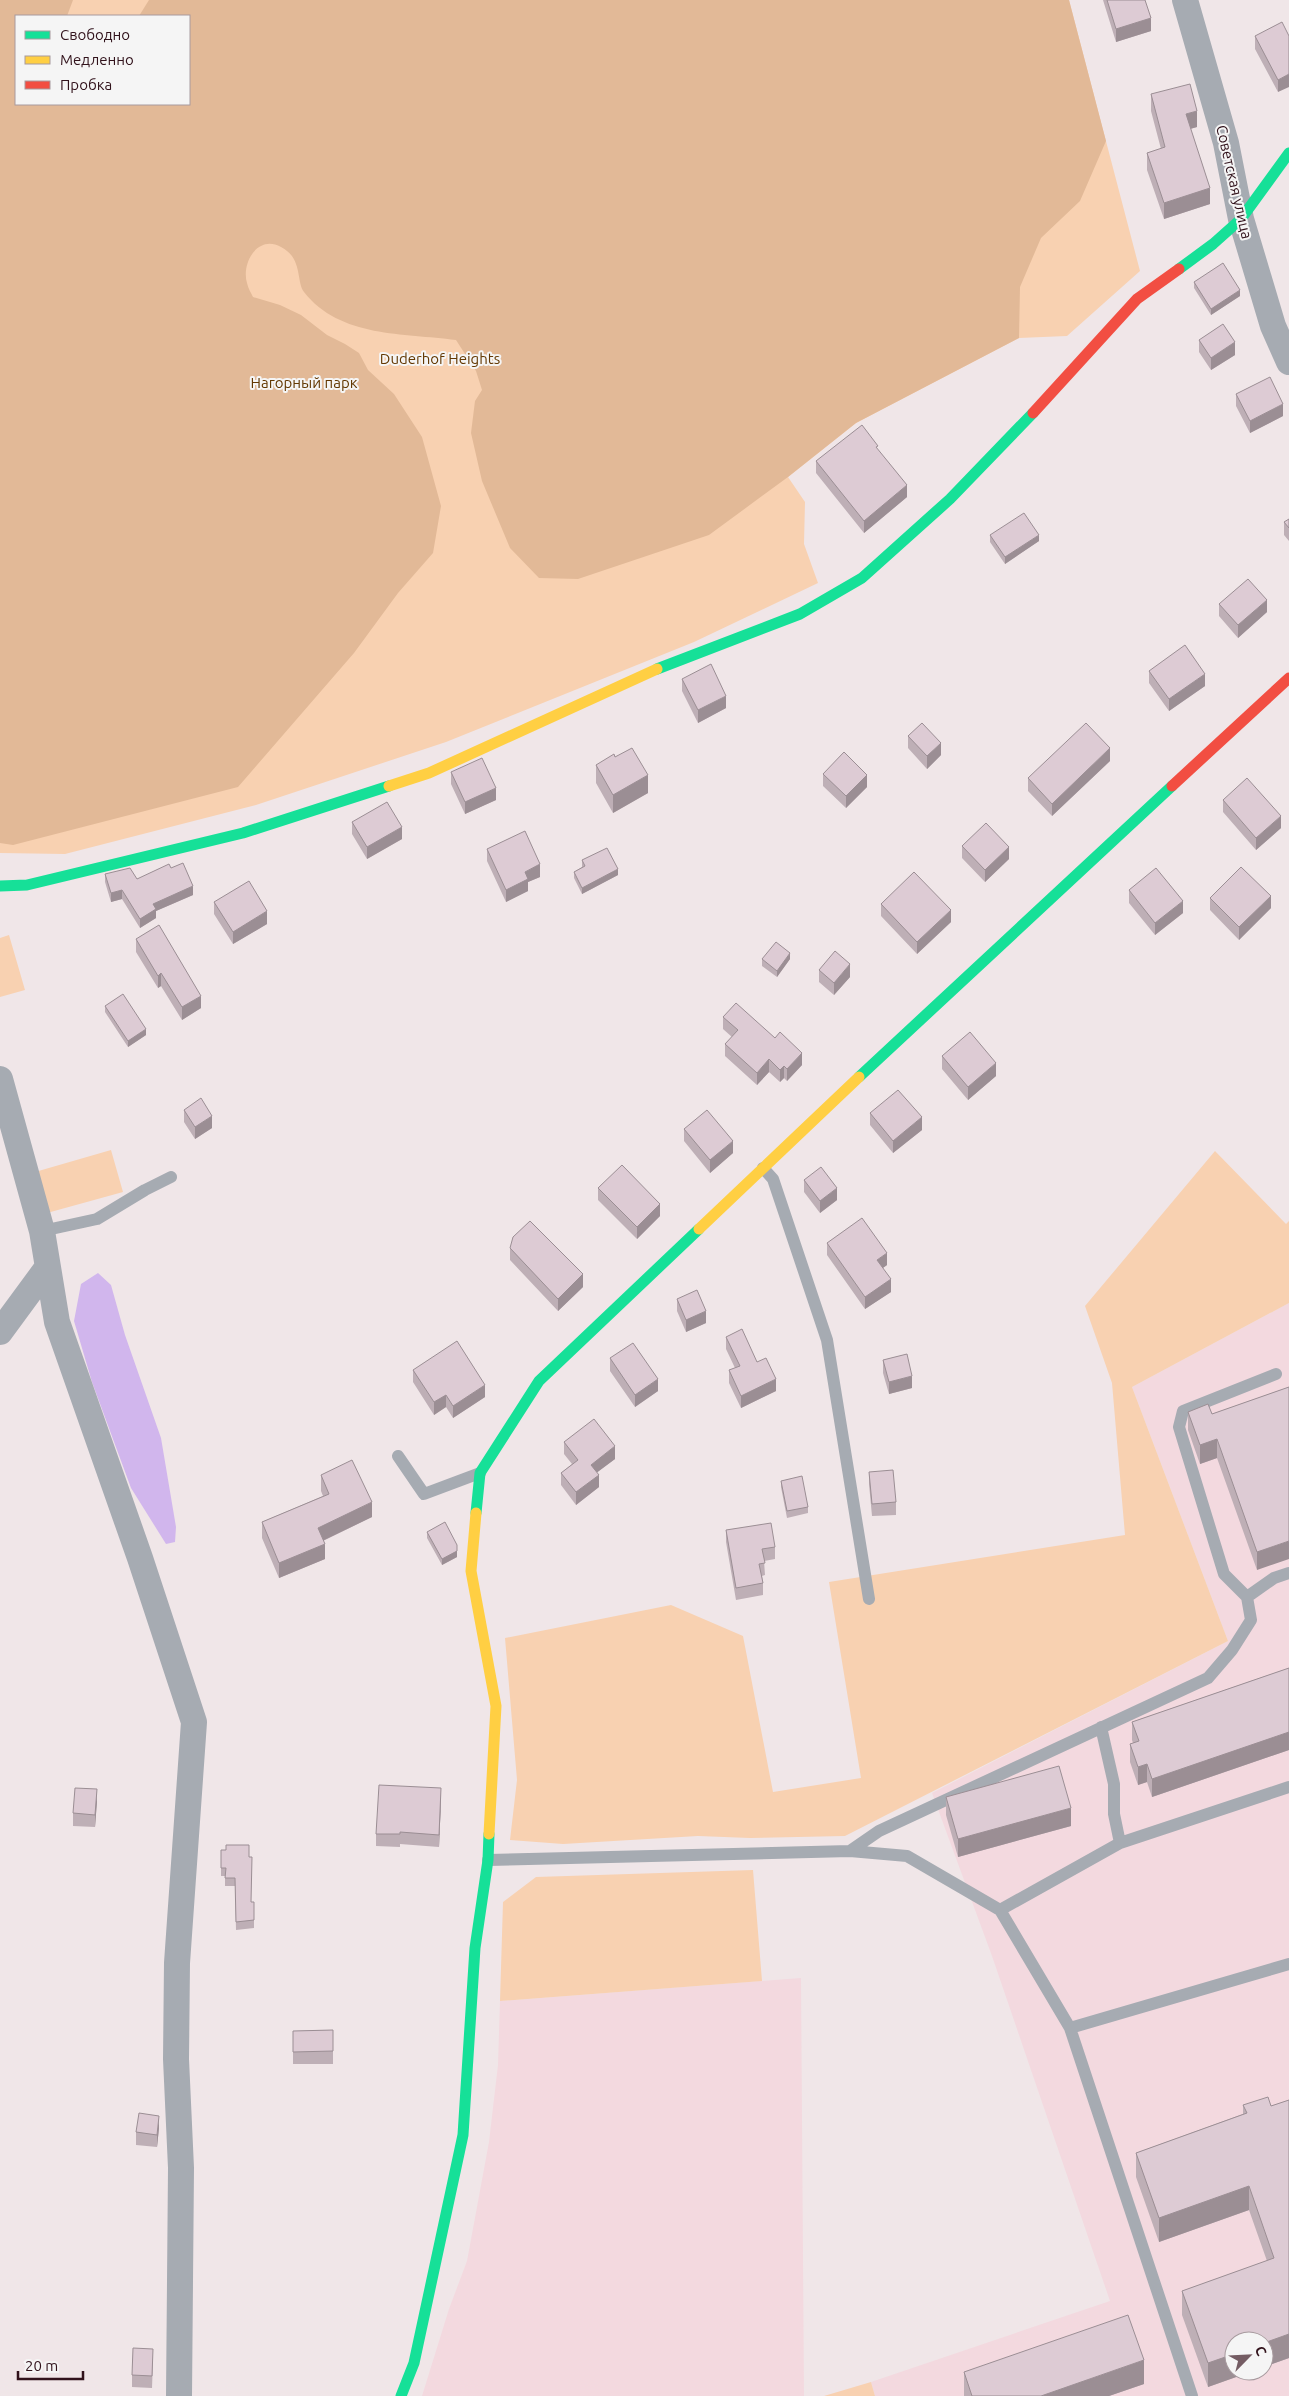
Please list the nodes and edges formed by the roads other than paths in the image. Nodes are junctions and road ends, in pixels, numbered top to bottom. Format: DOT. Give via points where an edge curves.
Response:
graph roads {
  1 [pos="1185,0"];
  2 [pos="1289,153"];
  3 [pos="1241,219"];
  4 [pos="1289,362"];
  5 [pos="1289,678"];
  6 [pos="0,886"];
  7 [pos="0,1079"];
  8 [pos="763,1168"];
  9 [pos="171,1177"];
  10 [pos="42,1231"];
  11 [pos="47,1268"];
  12 [pos="0,1332"];
  13 [pos="1276,1374"];
  14 [pos="398,1456"];
  15 [pos="480,1473"];
  16 [pos="1289,1573"];
  17 [pos="1247,1597"];
  18 [pos="869,1599"];
  19 [pos="1101,1727"];
  20 [pos="1289,1787"];
  21 [pos="1120,1843"];
  22 [pos="850,1851"];
  23 [pos="488,1860"];
  24 [pos="1000,1910"];
  25 [pos="1289,1964"];
  26 [pos="1070,2028"];
  27 [pos="179,2396"];
  28 [pos="401,2396"];
  29 [pos="1192,2396"];
  1 -- 3 [label="street, Советская улица" via="1226,143"];
  2 -- 3 [label="street"];
  3 -- 4 [label="street, Советская улица" via="1273,326"];
  3 -- 6 [label="street" via="1213,244 1137,299 930,517 862,578 800,614 680,659 429,774 243,833 27,885"];
  5 -- 8 [label="street"];
  7 -- 10 [label="street"];
  8 -- 15 [label="street" via="539,1381"];
  8 -- 18 [label="lane" via="773,1179 827,1340"];
  9 -- 10 [label="lane" via="97,1219"];
  10 -- 11 [label="street"];
  11 -- 12 [label="street"];
  11 -- 27 [label="street" via="57,1322 194,1722 177,1973 176,2059 181,2168"];
  13 -- 17 [label="lane" via="1183,1411 1180,1427 1224,1574"];
  14 -- 15 [label="lane" via="424,1494"];
  15 -- 23 [label="street" via="471,1571 496,1706"];
  16 -- 17 [label="lane" via="1274,1578"];
  17 -- 19 [label="lane" via="1251,1620 1232,1650 1208,1678"];
  19 -- 21 [label="lane" via="1114,1784 1114,1814"];
  19 -- 22 [label="lane" via="880,1831"];
  20 -- 21 [label="lane"];
  21 -- 24 [label="lane"];
  22 -- 23 [label="lane"];
  22 -- 24 [label="lane" via="907,1856"];
  23 -- 28 [label="street" via="474,1948 463,2135 414,2363"];
  24 -- 26 [label="lane"];
  25 -- 26 [label="lane"];
  26 -- 29 [label="lane"];
}
